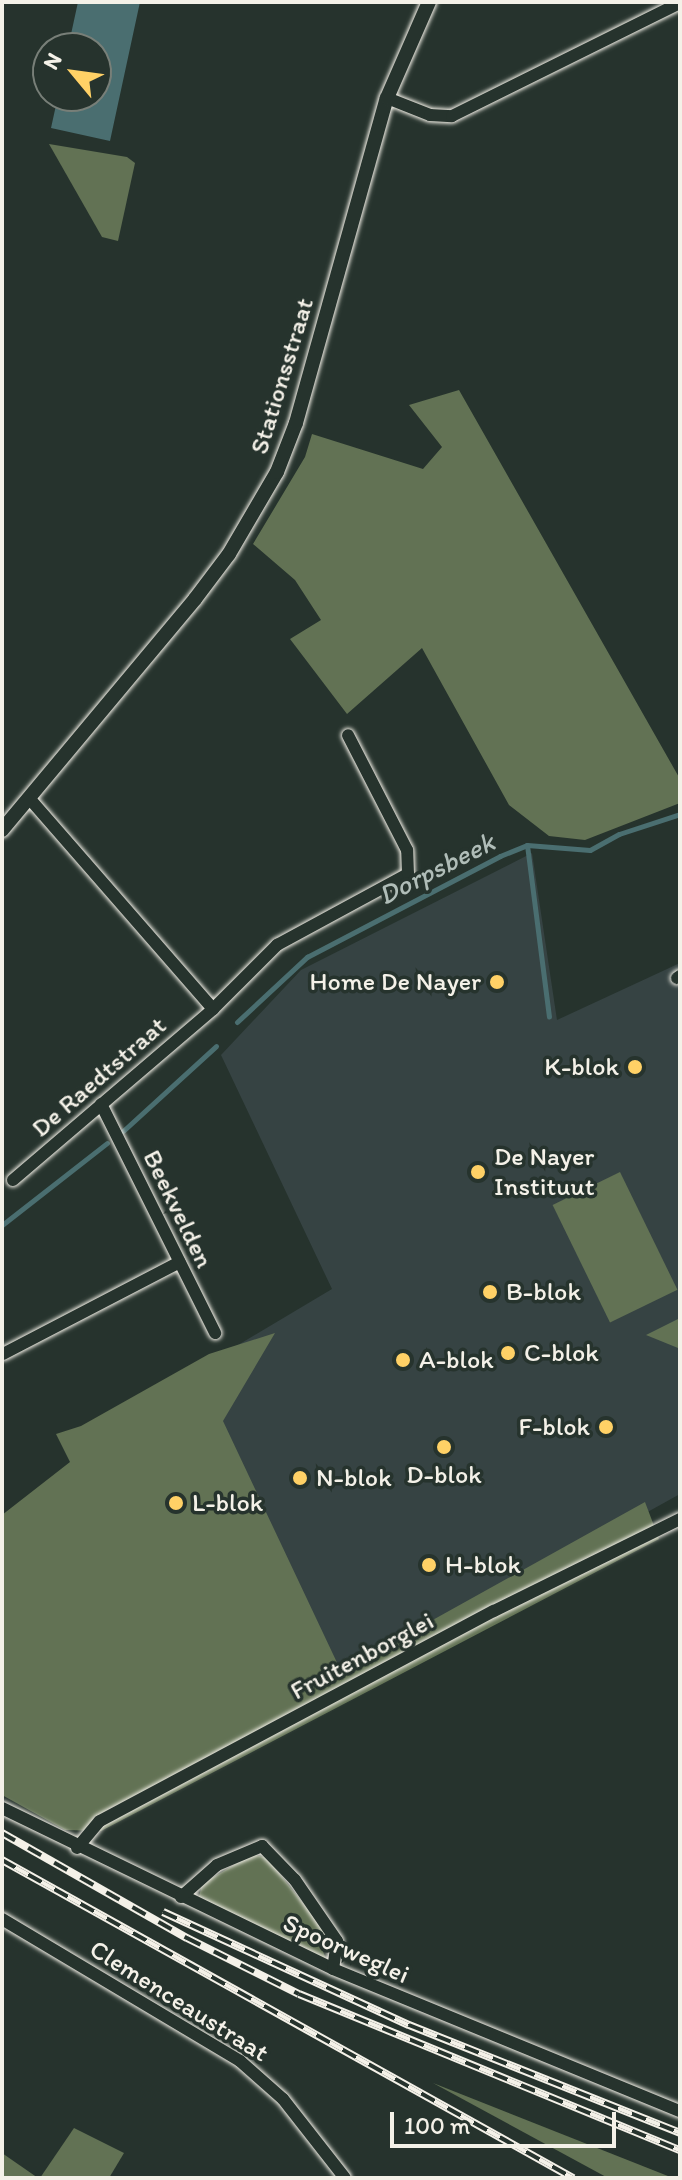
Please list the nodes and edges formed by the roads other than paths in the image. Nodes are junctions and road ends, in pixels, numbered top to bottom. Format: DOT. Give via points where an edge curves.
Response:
graph roads {
  1 [pos="429,2"];
  2 [pos="680,3"];
  3 [pos="387,98"];
  4 [pos="348,735"];
  5 [pos="29,798"];
  6 [pos="2,830"];
  7 [pos="213,1009"];
  8 [pos="101,1104"];
  9 [pos="13,1180"];
  10 [pos="180,1262"];
  11 [pos="215,1333"];
  12 [pos="3,1354"];
  13 [pos="680,1519"];
  14 [pos="2,1808"];
  15 [pos="77,1848"];
  16 [pos="181,1897"];
  17 [pos="2,1919"];
  18 [pos="333,1969"];
  19 [pos="680,2111"];
  20 [pos="345,2178"];
  1 -- 3 [label="street, Stationsstraat"];
  2 -- 3 [label="street" via="452,116 430,115"];
  3 -- 5 [label="street, Stationsstraat" via="296,423 277,472 221,565"];
  4 -- 7 [label="street, De Raedtstraat" via="407,850 408,874 277,945"];
  5 -- 6 [label="street, Stationsstraat"];
  5 -- 7 [label="street"];
  7 -- 8 [label="street, De Raedtstraat"];
  8 -- 9 [label="street, De Raedtstraat"];
  8 -- 10 [label="street, Beekvelden"];
  10 -- 11 [label="street, Beekvelden"];
  10 -- 12 [label="street"];
  13 -- 15 [label="street, Fruitenborglei" via="507,1604 100,1821"];
  14 -- 15 [label="street, Spoorweglei"];
  15 -- 16 [label="street, Spoorweglei"];
  16 -- 18 [label="street, Spoorweglei"];
  16 -- 18 [label="street" via="217,1865 262,1846 295,1880 337,1941"];
  17 -- 20 [label="street, Clemenceaustraat" via="240,2061 283,2099"];
  18 -- 19 [label="street, Spoorweglei"];
}
